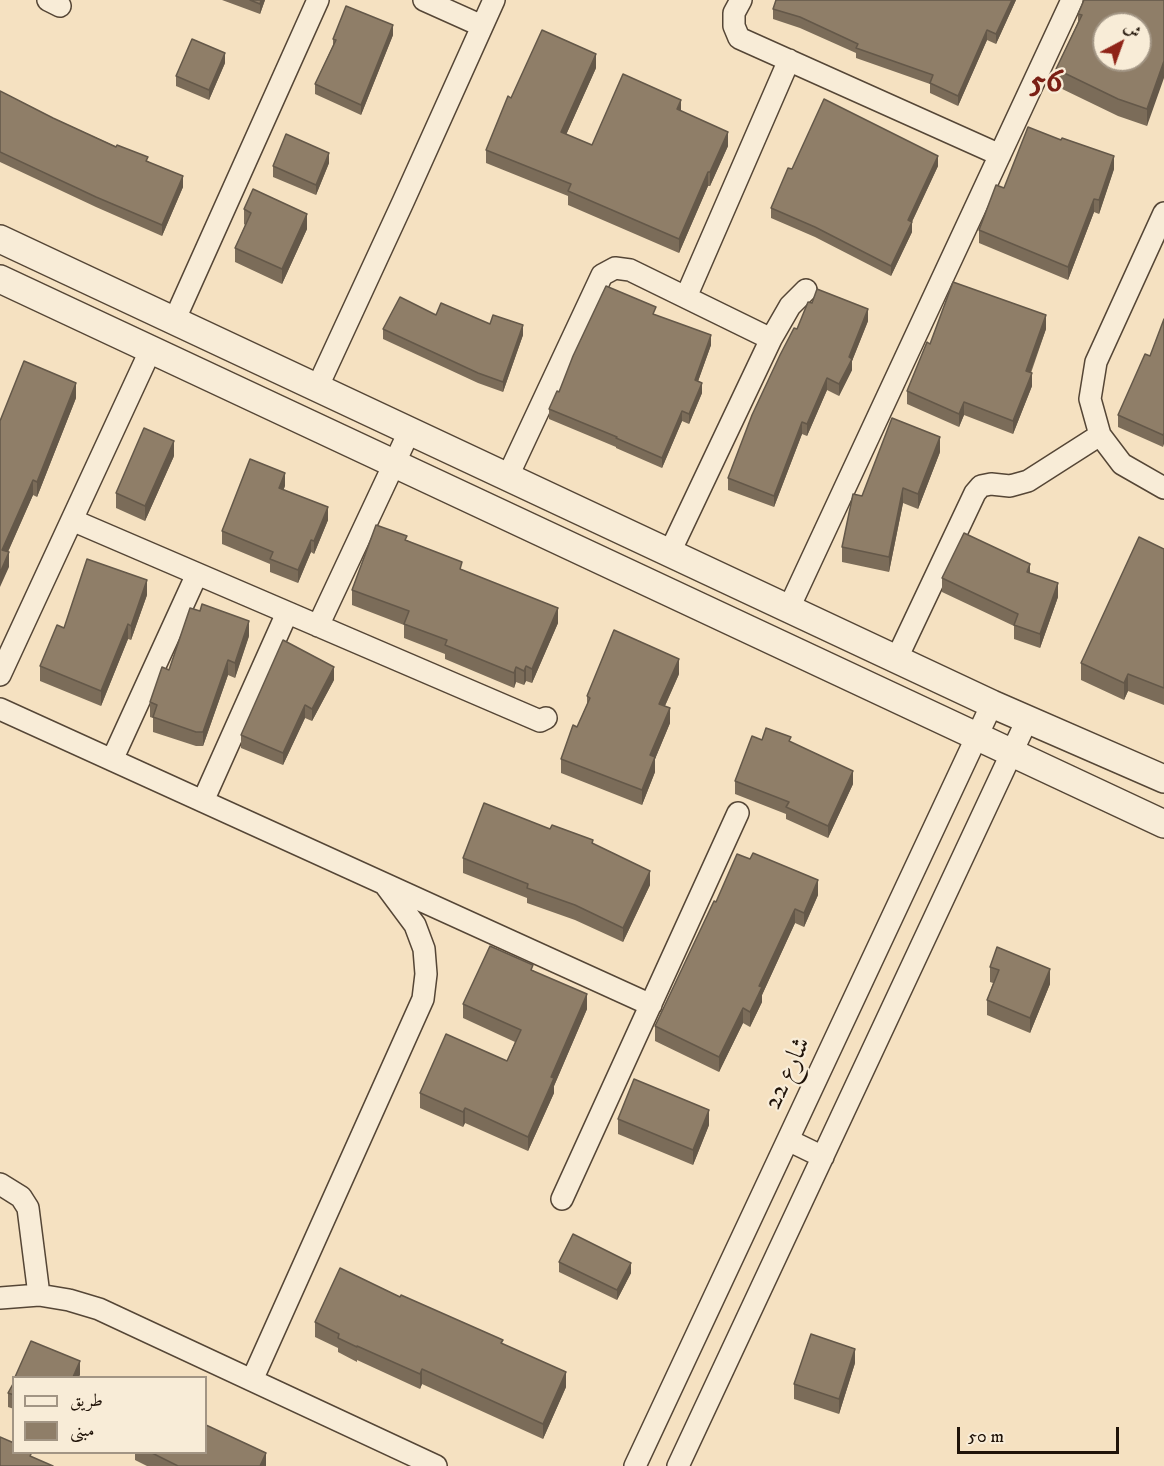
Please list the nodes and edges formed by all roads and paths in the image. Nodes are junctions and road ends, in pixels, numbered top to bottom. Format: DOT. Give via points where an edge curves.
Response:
graph roads {
  1 [pos="318,0"];
  2 [pos="424,0"];
  3 [pos="494,0"];
  4 [pos="741,0"];
  5 [pos="1072,0"];
  6 [pos="482,26"];
  7 [pos="789,60"];
  8 [pos="1000,156"];
  9 [pos="1164,213"];
  10 [pos="0,239"];
  11 [pos="2,285"];
  12 [pos="806,290"];
  13 [pos="686,297"];
  14 [pos="142,306"];
  15 [pos="178,322"];
  16 [pos="771,339"];
  17 [pos="149,349"];
  18 [pos="317,388"];
  19 [pos="409,432"];
  20 [pos="1100,435"];
  21 [pos="394,463"];
  22 [pos="507,478"];
  23 [pos="1164,488"];
  24 [pos="72,520"];
  25 [pos="669,554"];
  26 [pos="197,574"];
  27 [pos="788,610"];
  28 [pos="287,613"];
  29 [pos="318,626"];
  30 [pos="896,660"];
  31 [pos="0,675"];
  32 [pos="992,704"];
  33 [pos="0,709"];
  34 [pos="546,718"];
  35 [pos="1027,720"];
  36 [pos="977,736"];
  37 [pos="1011,753"];
  38 [pos="112,760"];
  39 [pos="1164,779"];
  40 [pos="203,801"];
  41 [pos="738,813"];
  42 [pos="1164,824"];
  43 [pos="383,883"];
  44 [pos="651,1005"];
  45 [pos="788,1140"];
  46 [pos="823,1157"];
  47 [pos="0,1184"];
  48 [pos="562,1199"];
  49 [pos="39,1295"];
  50 [pos="0,1298"];
  51 [pos="252,1380"];
  52 [pos="436,1466"];
  53 [pos="635,1466"];
  54 [pos="678,1466"];
  1 -- 15 [label="street"];
  2 -- 6 [label="street"];
  3 -- 6 [label="street"];
  4 -- 7 [label="street" via="734,26 739,38"];
  5 -- 8 [label="street"];
  6 -- 18 [label="street"];
  7 -- 8 [label="street"];
  7 -- 13 [label="street"];
  8 -- 27 [label="street"];
  9 -- 20 [label="street" via="1096,362 1090,399"];
  10 -- 14 [label="street"];
  11 -- 17 [label="street"];
  12 -- 16 [label="street" via="790,306"];
  13 -- 16 [label="street"];
  13 -- 22 [label="street" via="630,270 615,268 602,275"];
  14 -- 15 [label="street"];
  14 -- 17 [label="street" via="143,326 135,336"];
  15 -- 17 [label="street" via="165,350"];
  15 -- 18 [label="street"];
  16 -- 25 [label="street"];
  17 -- 21 [label="street"];
  17 -- 24 [label="street"];
  18 -- 19 [label="street"];
  19 -- 21 [label="street"];
  19 -- 22 [label="street"];
  20 -- 23 [label="street" via="1122,464"];
  20 -- 30 [label="street" via="1028,481 1010,486 981,486"];
  21 -- 29 [label="street"];
  21 -- 36 [label="street"];
  22 -- 25 [label="street"];
  24 -- 26 [label="street"];
  24 -- 31 [label="street"];
  25 -- 27 [label="street"];
  26 -- 28 [label="street"];
  26 -- 38 [label="street"];
  27 -- 30 [label="street"];
  28 -- 29 [label="street"];
  28 -- 40 [label="street"];
  29 -- 34 [label="street" via="540,721"];
  30 -- 32 [label="street"];
  32 -- 35 [label="street"];
  32 -- 36 [label="street, شارع 22"];
  33 -- 38 [label="street"];
  35 -- 37 [label="street"];
  35 -- 39 [label="street"];
  36 -- 37 [label="street"];
  36 -- 45 [label="street, شارع 22"];
  37 -- 42 [label="street"];
  37 -- 46 [label="street"];
  38 -- 40 [label="street"];
  40 -- 43 [label="street"];
  41 -- 44 [label="street"];
  43 -- 44 [label="street"];
  43 -- 51 [label="street" via="415,925 424,949 423,999"];
  44 -- 48 [label="street"];
  45 -- 46 [label="street"];
  45 -- 53 [label="street, شارع 22"];
  46 -- 54 [label="street"];
  47 -- 49 [label="street" via="21,1197 28,1208"];
  49 -- 50 [label="street"];
  49 -- 51 [label="street" via="99,1309"];
  51 -- 52 [label="street"];
}
